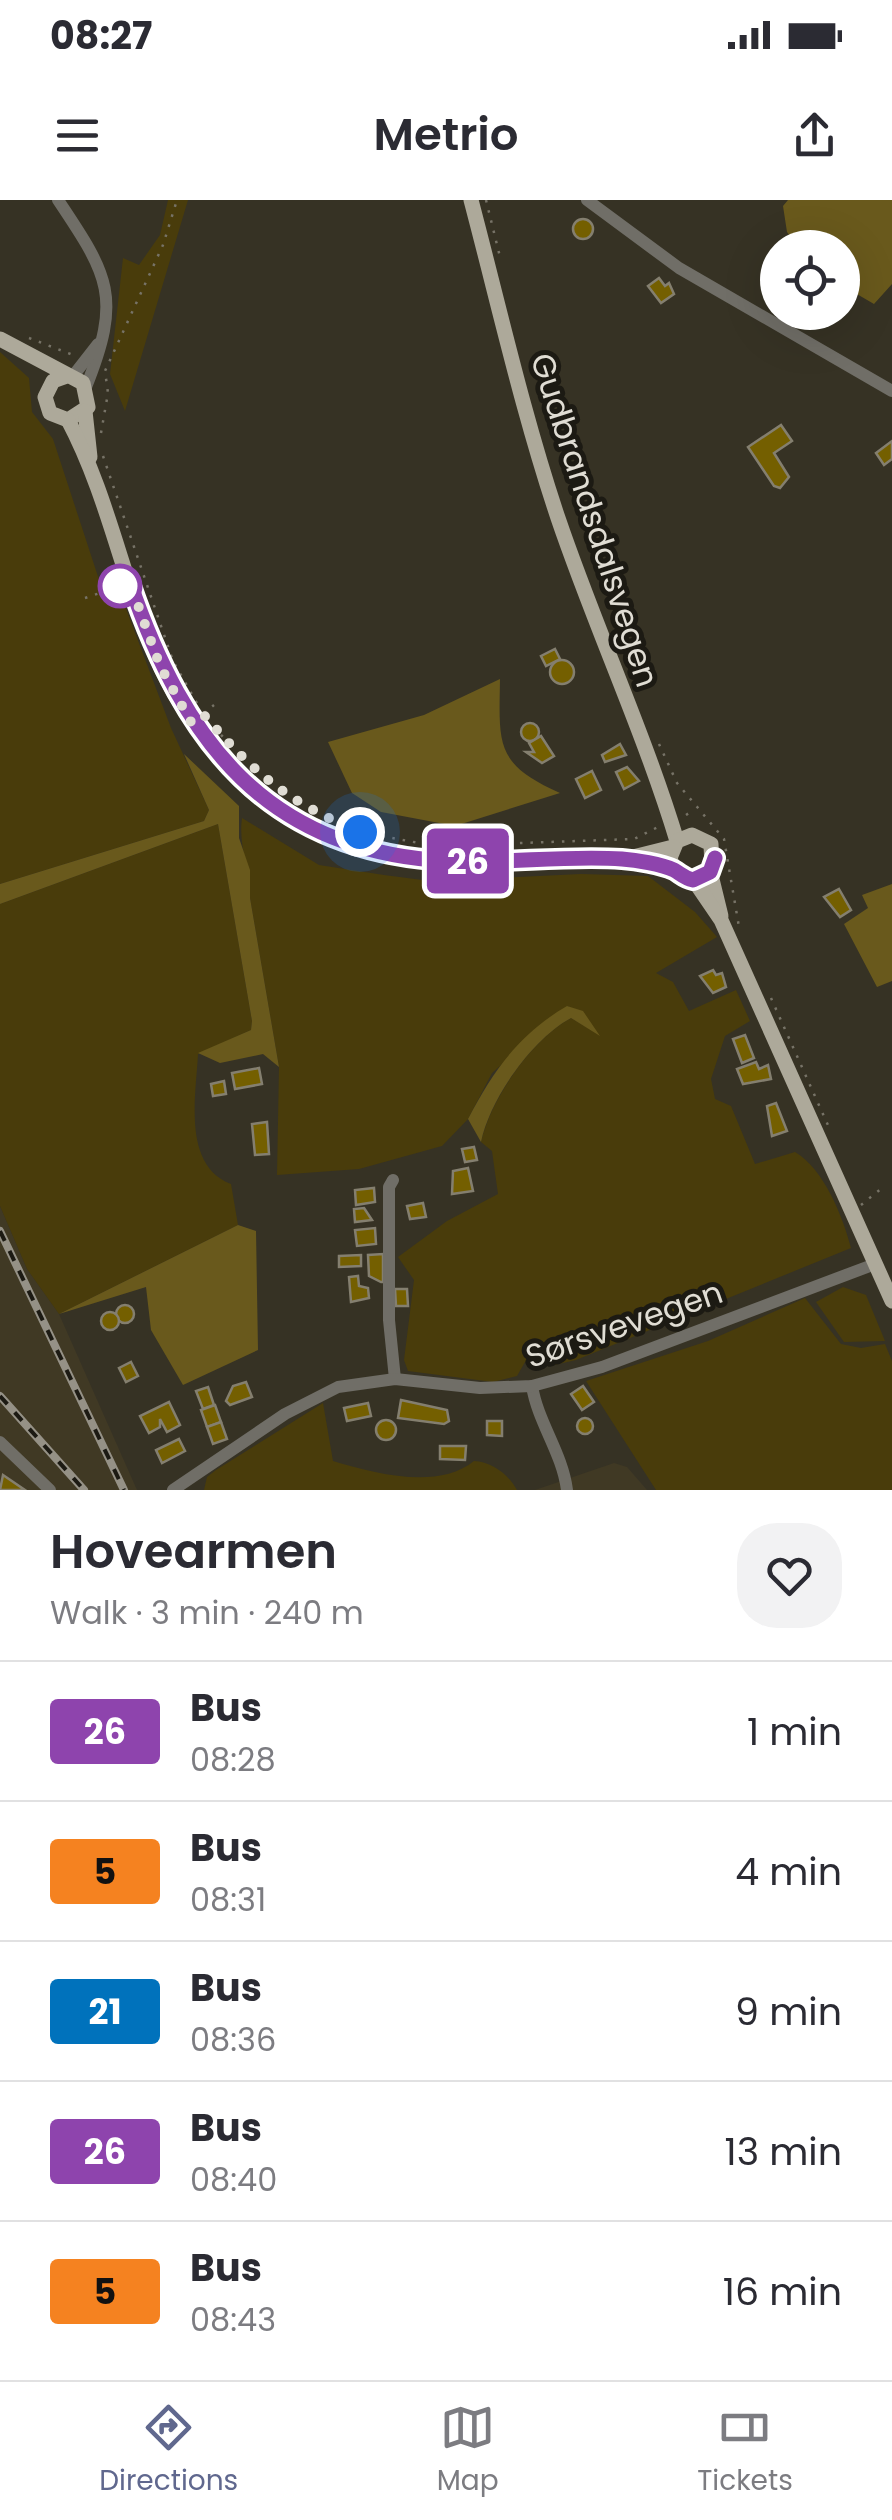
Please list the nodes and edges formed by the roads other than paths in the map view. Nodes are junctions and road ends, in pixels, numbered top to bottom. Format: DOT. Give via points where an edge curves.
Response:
graph roads {
  1 [pos="58,200"];
  2 [pos="471,200"];
  3 [pos="587,200"];
  4 [pos="0,340"];
  5 [pos="99,342"];
  6 [pos="22,344"];
  7 [pos="75,380"];
  8 [pos="49,385"];
  9 [pos="892,391"];
  10 [pos="85,410"];
  11 [pos="68,420"];
  12 [pos="90,461"];
  13 [pos="681,841"];
  14 [pos="624,859"];
  15 [pos="674,870"];
  16 [pos="710,872"];
  17 [pos="693,880"];
  18 [pos="722,920"];
  19 [pos="393,1180"];
  20 [pos="875,1264"];
  21 [pos="892,1301"];
  22 [pos="396,1379"];
  23 [pos="532,1386"];
  24 [pos="0,1442"];
  25 [pos="50,1490"];
  26 [pos="174,1490"];
  27 [pos="567,1490"];
  1 -- 5 [label="street" via="106,284"];
  2 -- 13 [label="main road, Gudbrandsdalsvegen" via="543,471"];
  3 -- 9 [label="street" via="729,300"];
  4 -- 6 [label="main road"];
  5 -- 7 [label="street"];
  5 -- 7 [label="street"];
  6 -- 7 [label="main road"];
  6 -- 8 [label="main road"];
  7 -- 8 [label="main road"];
  7 -- 10 [label="main road" via="89,396"];
  8 -- 11 [label="main road" via="47,408"];
  10 -- 11 [label="main road"];
  10 -- 12 [label="main road"];
  11 -- 12 [label="main road"];
  12 -- 14 [label="main road" via="123,585 160,666 202,713 226,764 266,799 357,846 448,861"];
  13 -- 14 [label="main road"];
  13 -- 15 [label="main road"];
  13 -- 16 [label="main road" via="703,837 714,849"];
  14 -- 15 [label="main road"];
  15 -- 17 [label="main road"];
  16 -- 17 [label="main road"];
  16 -- 18 [label="main road"];
  17 -- 18 [label="main road"];
  18 -- 20 [label="main road" via="857,1207"];
  19 -- 22 [label="street" via="389,1320"];
  20 -- 21 [label="main road"];
  20 -- 23 [label="street, Sørsvevegen" via="602,1367"];
  22 -- 23 [label="street, Sørsvevegen"];
  22 -- 26 [label="street, Sørsvevegen" via="354,1382 322,1394"];
  23 -- 27 [label="street"];
  24 -- 25 [label="street"];
}
